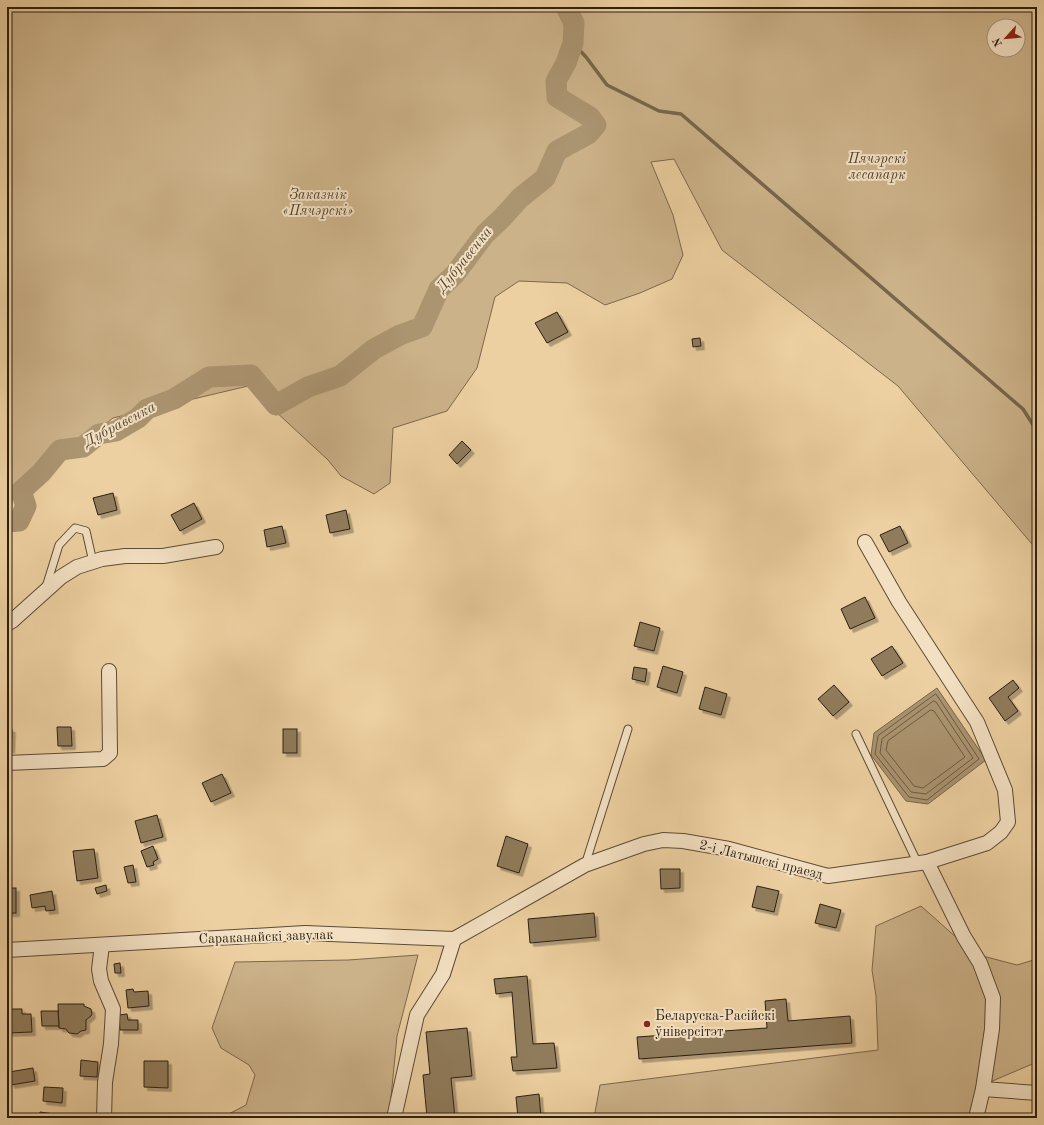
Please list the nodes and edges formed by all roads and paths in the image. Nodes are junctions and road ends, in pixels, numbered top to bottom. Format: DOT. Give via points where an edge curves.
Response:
graph roads {
  1 [pos="864,542"];
  2 [pos="216,547"];
  3 [pos="93,562"];
  4 [pos="44,593"];
  5 [pos="7,624"];
  6 [pos="109,671"];
  7 [pos="628,729"];
  8 [pos="856,734"];
  9 [pos="7,763"];
  10 [pos="923,863"];
  11 [pos="585,865"];
  12 [pos="454,939"];
  13 [pos="102,945"];
  14 [pos="7,950"];
  15 [pos="982,1089"];
  16 [pos="1037,1094"];
  17 [pos="104,1118"];
  18 [pos="394,1118"];
  19 [pos="976,1118"];
  1 -- 10 [label="street, 2-і Латышскі праезд" via="899,602 977,722 1005,790 1008,822 1001,832 987,843"];
  2 -- 3 [label="street" via="163,556 125,556"];
  3 -- 4 [label="street" via="77,567 61,577"];
  3 -- 4 [label="lane" via="86,531 75,528 59,545"];
  4 -- 5 [label="street"];
  6 -- 9 [label="street" via="110,753 103,759"];
  7 -- 11 [label="lane"];
  8 -- 10 [label="lane"];
  10 -- 11 [label="street, 2-і Латышскі праезд" via="828,876 729,849 662,840"];
  10 -- 15 [label="street" via="980,963 993,998 992,1029"];
  11 -- 12 [label="street, 2-і Латышскі праезд"];
  12 -- 13 [label="street, Сараканайскі завулак" via="305,933"];
  12 -- 18 [label="street" via="443,974 417,1015"];
  13 -- 14 [label="street, Сараканайскі завулак"];
  13 -- 17 [label="street" via="99,969 101,981 113,1009"];
  15 -- 16 [label="street"];
  15 -- 19 [label="street"];
}
